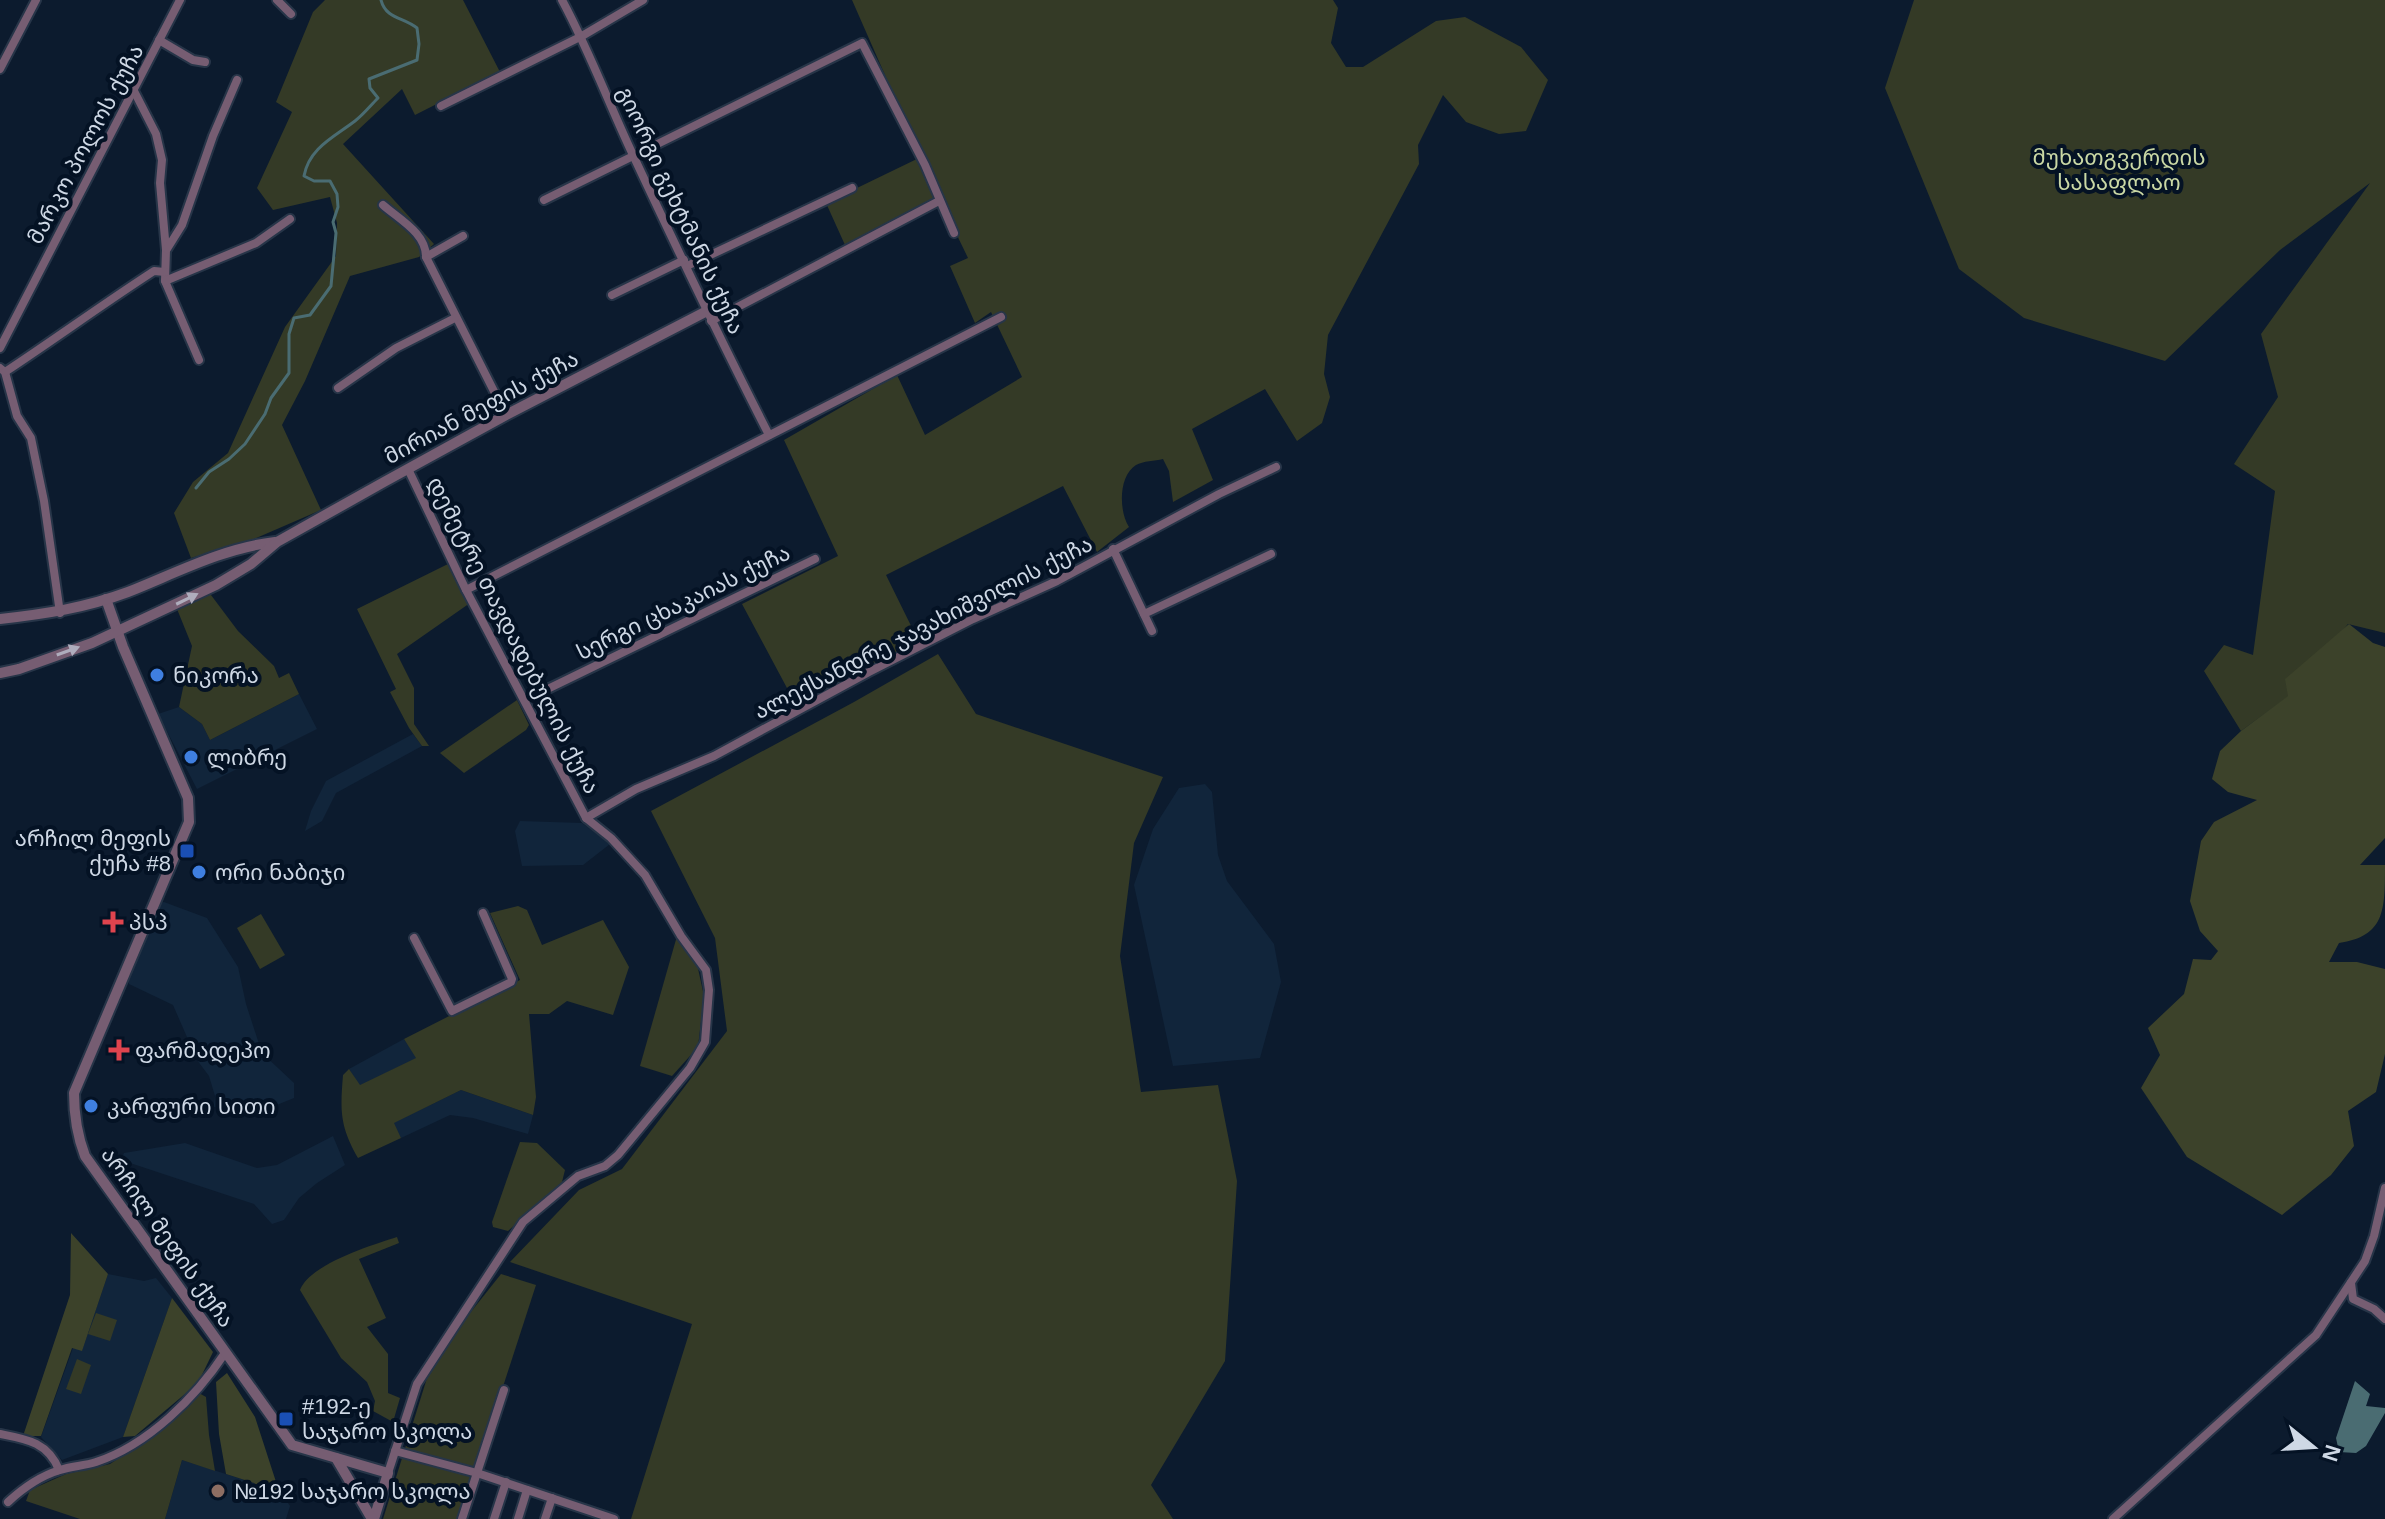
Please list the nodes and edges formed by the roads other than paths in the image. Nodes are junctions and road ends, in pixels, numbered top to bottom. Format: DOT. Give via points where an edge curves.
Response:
graph roads {
  1 [pos="36,0"];
  2 [pos="180,0"];
  3 [pos="277,0"];
  4 [pos="562,0"];
  5 [pos="643,0"];
  6 [pos="291,14"];
  7 [pos="582,36"];
  8 [pos="159,40"];
  9 [pos="205,62"];
  10 [pos="0,69"];
  11 [pos="237,80"];
  12 [pos="133,89"];
  13 [pos="441,106"];
  14 [pos="633,154"];
  15 [pos="852,188"];
  16 [pos="544,200"];
  17 [pos="939,201"];
  18 [pos="383,205"];
  19 [pos="290,219"];
  20 [pos="954,233"];
  21 [pos="463,236"];
  22 [pos="166,250"];
  23 [pos="426,257"];
  24 [pos="686,263"];
  25 [pos="165,276"];
  26 [pos="612,295"];
  27 [pos="709,316"];
  28 [pos="1001,317"];
  29 [pos="455,318"];
  30 [pos="0,348"];
  31 [pos="199,360"];
  32 [pos="2,370"];
  33 [pos="338,388"];
  34 [pos="506,415"];
  35 [pos="769,435"];
  36 [pos="1276,467"];
  37 [pos="408,469"];
  38 [pos="277,542"];
  39 [pos="241,548"];
  40 [pos="1113,549"];
  41 [pos="1271,554"];
  42 [pos="815,559"];
  43 [pos="251,564"];
  44 [pos="466,590"];
  45 [pos="106,599"];
  46 [pos="60,613"];
  47 [pos="1144,614"];
  48 [pos="0,619"];
  49 [pos="117,631"];
  50 [pos="1152,631"];
  51 [pos="0,673"];
  52 [pos="525,700"];
  53 [pos="586,818"];
  54 [pos="483,913"];
  55 [pos="414,938"];
  56 [pos="2385,1188"];
  57 [pos="2351,1283"];
  58 [pos="2385,1319"];
  59 [pos="225,1353"];
  60 [pos="504,1390"];
  61 [pos="0,1434"];
  62 [pos="395,1451"];
  63 [pos="336,1458"];
  64 [pos="59,1470"];
  65 [pos="388,1473"];
  66 [pos="477,1473"];
  67 [pos="506,1482"];
  68 [pos="527,1490"];
  69 [pos="552,1498"];
  70 [pos="8,1502"];
  71 [pos="588,1515"];
  72 [pos="373,1519"];
  73 [pos="462,1519"];
  74 [pos="494,1519"];
  75 [pos="518,1519"];
  76 [pos="545,1519"];
  77 [pos="614,1519"];
  78 [pos="2113,1519"];
  1 -- 10 [label="street"];
  2 -- 8 [label="street, მარკო პოლოს ქუჩა"];
  3 -- 6 [label="street"];
  4 -- 7 [label="street, გიორგი გეხტმანის ქუჩა"];
  5 -- 7 [label="street"];
  7 -- 13 [label="street"];
  7 -- 14 [label="street, გიორგი გეხტმანის ქუჩა"];
  8 -- 9 [label="street"];
  8 -- 12 [label="street, მარკო პოლოს ქუჩა"];
  11 -- 22 [label="street" via="182,225"];
  12 -- 22 [label="street" via="156,134 162,160"];
  12 -- 30 [label="street, მარკო პოლოს ქუჩა"];
  14 -- 16 [label="street"];
  14 -- 17 [label="street" via="862,43"];
  14 -- 24 [label="street, გიორგი გეხტმანის ქუჩა"];
  15 -- 24 [label="street"];
  17 -- 20 [label="street"];
  17 -- 27 [label="street"];
  18 -- 23 [label="street" via="421,238"];
  19 -- 25 [label="street" via="256,243"];
  21 -- 23 [label="street"];
  22 -- 25 [label="street"];
  23 -- 29 [label="street"];
  24 -- 26 [label="street"];
  24 -- 27 [label="street, გიორგი გეხტმანის ქუჩა"];
  25 -- 31 [label="street"];
  25 -- 32 [label="street" via="154,271"];
  27 -- 34 [label="street, მირიან მეფის ქუჩა"];
  27 -- 35 [label="street, გიორგი გეხტმანის ქუჩა"];
  28 -- 35 [label="street"];
  29 -- 33 [label="street" via="396,348"];
  29 -- 34 [label="street"];
  32 -- 46 [label="street" via="17,416 31,438"];
  34 -- 37 [label="street, მირიან მეფის ქუჩა"];
  35 -- 44 [label="street"];
  36 -- 40 [label="street, ალექსანდრე ჯავახიშვილის ქუჩა"];
  37 -- 38 [label="street, მირიან მეფის ქუჩა"];
  37 -- 44 [label="street, დემეტრე თავდადებულის ქუჩა"];
  38 -- 39 [label="street, მირიან მეფის ქუჩა"];
  38 -- 43 [label="street, მირიან მეფის ქუჩა"];
  39 -- 43 [label="street" via="253,557"];
  39 -- 45 [label="street, მირიან მეფის ქუჩა"];
  40 -- 47 [label="street"];
  40 -- 53 [label="street, ალექსანდრე ჯავახიშვილის ქუჩა"];
  41 -- 47 [label="street"];
  42 -- 52 [label="street, სერგი ცხაკაიას ქუჩა"];
  49 -- 43 [label="street, მირიან მეფის ქუჩა, one-way"];
  44 -- 52 [label="street, დემეტრე თავდადებულის ქუჩა"];
  45 -- 46 [label="street, მირიან მეფის ქუჩა"];
  45 -- 49 [label="street, არჩილ მეფის ქუჩა"];
  46 -- 48 [label="street, მირიან მეფის ქუჩა"];
  47 -- 50 [label="street"];
  51 -- 49 [label="street, მირიან მეფის ქუჩა, one-way"];
  49 -- 59 [label="street, არჩილ მეფის ქუჩა" via="188,798 189,822 74,1093 74,1119 85,1156"];
  52 -- 53 [label="street, დემეტრე თავდადებულის ქუჩა"];
  53 -- 62 [label="street, დემეტრე თავდადებულის ქუჩა" via="645,875 706,970 705,1042 690,1068 606,1169 578,1176 523,1222 417,1384"];
  54 -- 55 [label="street" via="512,979 452,1011"];
  56 -- 57 [label="street" via="2374,1236"];
  57 -- 58 [label="street" via="2353,1299"];
  57 -- 78 [label="street" via="2296,1356"];
  59 -- 63 [label="street, არჩილ მეფის ქუჩა" via="292,1445"];
  59 -- 64 [label="street" via="209,1377 159,1426 98,1462"];
  60 -- 66 [label="street"];
  61 -- 64 [label="street" via="36,1441 55,1458"];
  62 -- 65 [label="street, დემეტრე თავდადებულის ქუჩა"];
  62 -- 66 [label="street"];
  63 -- 65 [label="street, არჩილ მეფის ქუჩა"];
  63 -- 72 [label="street"];
  64 -- 70 [label="street" via="25,1486"];
  65 -- 72 [label="street, დემეტრე თავდადებულის ქუჩა"];
  66 -- 67 [label="street"];
  66 -- 73 [label="street"];
  67 -- 68 [label="street"];
  67 -- 74 [label="street"];
  68 -- 69 [label="street"];
  68 -- 75 [label="street"];
  69 -- 71 [label="street"];
  69 -- 76 [label="street"];
  71 -- 77 [label="street"];
}
